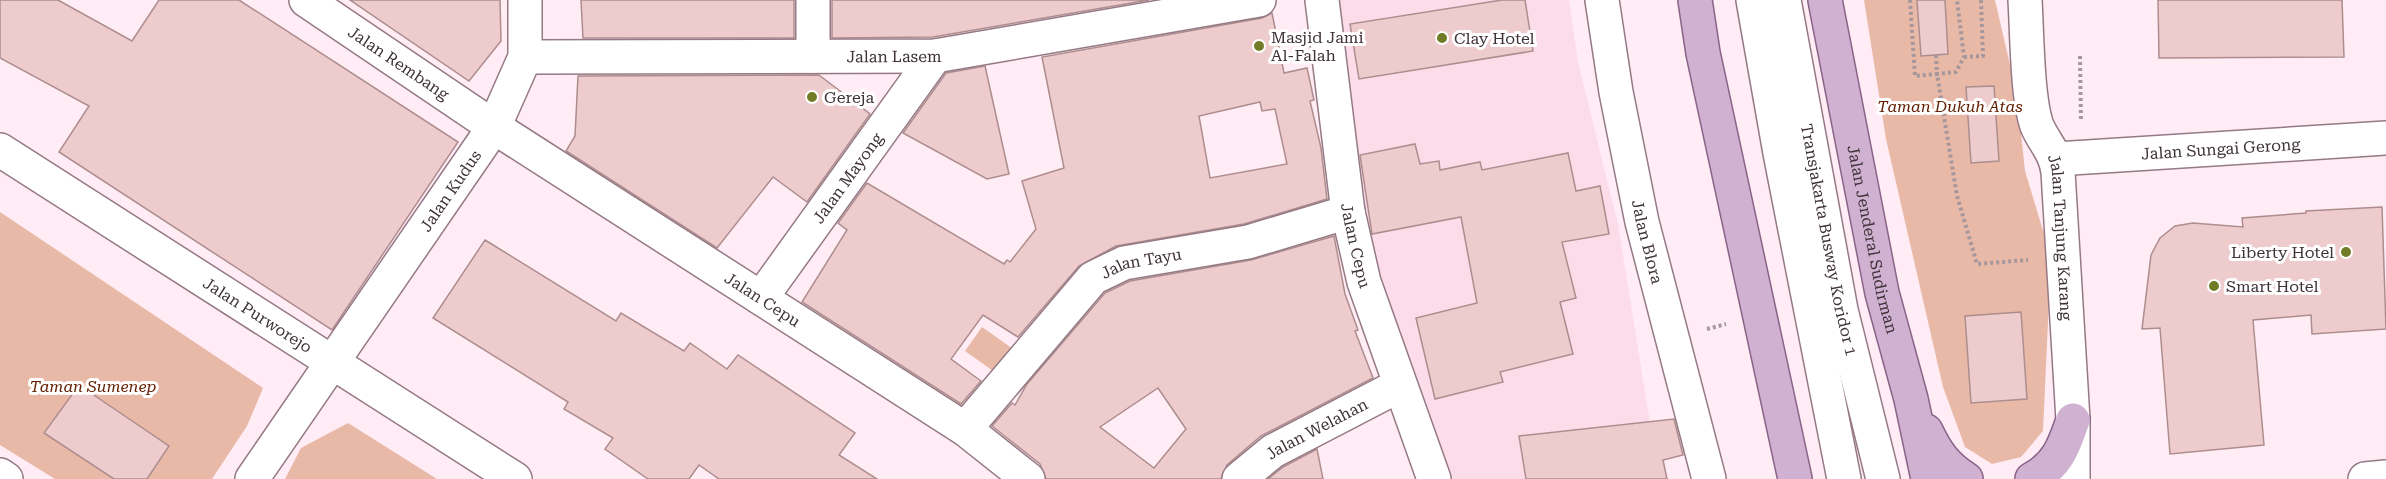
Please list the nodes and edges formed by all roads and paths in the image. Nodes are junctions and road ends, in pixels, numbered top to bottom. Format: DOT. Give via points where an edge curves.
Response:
graph roads {
  1 [pos="306,0"];
  2 [pos="525,0"];
  3 [pos="813,0"];
  4 [pos="1259,0"];
  5 [pos="1322,0"];
  6 [pos="1602,0"];
  7 [pos="1695,0"];
  8 [pos="1753,0"];
  9 [pos="1784,0"];
  10 [pos="1825,0"];
  11 [pos="1910,0"];
  12 [pos="1957,0"];
  13 [pos="1981,0"];
  14 [pos="2025,0"];
  15 [pos="1936,55"];
  16 [pos="813,56"];
  17 [pos="934,56"];
  18 [pos="2080,56"];
  19 [pos="525,57"];
  20 [pos="1964,57"];
  21 [pos="1937,74"];
  22 [pos="494,127"];
  23 [pos="2081,128"];
  24 [pos="2386,138"];
  25 [pos="0,150"];
  26 [pos="2056,159"];
  27 [pos="1348,212"];
  28 [pos="2064,258"];
  29 [pos="761,298"];
  30 [pos="333,365"];
  31 [pos="1400,385"];
  32 [pos="1911,399"];
  33 [pos="2073,420"];
  34 [pos="965,429"];
  35 [pos="0,476"];
  36 [pos="254,477"];
  37 [pos="2386,477"];
  38 [pos="6,479"];
  39 [pos="515,479"];
  40 [pos="1028,479"];
  41 [pos="1239,479"];
  42 [pos="1434,479"];
  43 [pos="1709,479"];
  44 [pos="1795,479"];
  45 [pos="1844,479"];
  46 [pos="1883,479"];
  47 [pos="1929,479"];
  48 [pos="1966,479"];
  49 [pos="2032,479"];
  50 [pos="2073,479"];
  51 [pos="2365,479"];
  1 -- 22 [label="street, Jalan Rembang"];
  2 -- 19 [label="street, Jalan Kudus"];
  3 -- 16 [label="street"];
  4 -- 17 [label="street, Jalan Lasem"];
  5 -- 27 [label="street, Jalan Cepu"];
  6 -- 43 [label="street, Jalan Blora" via="1642,222"];
  7 -- 44 [label="main road" via="1703,53"];
  8 -- 45 [label="street, Transjakarta Busway Koridor 1"];
  9 -- 46 [label="street, Transjakarta Busway Koridor 1" via="1841,310"];
  10 -- 32 [label="main road, Jalan Jenderal Sudirman" via="1882,293"];
  11 -- 21 [label="path" via="1915,76"];
  12 -- 20 [label="path"];
  13 -- 20 [label="path" via="1983,56"];
  14 -- 26 [label="street, Jalan Tanjung Karang" via="2037,126"];
  15 -- 21 [label="path"];
  16 -- 17 [label="street, Jalan Lasem"];
  16 -- 19 [label="street, Jalan Lasem"];
  17 -- 29 [label="street, Jalan Mayong"];
  18 -- 23 [label="path"];
  19 -- 22 [label="street, Jalan Kudus"];
  20 -- 21 [label="path" via="1956,72"];
  21 -- 28 [label="path" via="1957,196 1977,264"];
  22 -- 29 [label="street, Jalan Cepu"];
  22 -- 30 [label="street, Jalan Kudus"];
  24 -- 26 [label="street, Jalan Sungai Gerong"];
  25 -- 30 [label="street, Jalan Purworejo"];
  26 -- 28 [label="street, Jalan Tanjung Karang"];
  27 -- 31 [label="street, Jalan Cepu" via="1364,282"];
  27 -- 34 [label="street, Jalan Tayu" via="1248,242 1125,263 1093,278"];
  28 -- 33 [label="street, Jalan Tanjung Karang"];
  29 -- 34 [label="street, Jalan Cepu"];
  30 -- 36 [label="street, Jalan Kudus"];
  30 -- 39 [label="street, Jalan Purworejo"];
  31 -- 41 [label="street, Jalan Welahan" via="1273,451"];
  31 -- 42 [label="street, Jalan Cepu"];
  32 -- 47 [label="main road, Jalan Jenderal Sudirman"];
  32 -- 48 [label="main road" via="1936,451 1948,468"];
  33 -- 49 [label="main road" via="2061,456"];
  33 -- 50 [label="street, Jalan Tanjung Karang"];
  34 -- 40 [label="street, Jalan Cepu"];
  35 -- 38 [label="street"];
  37 -- 51 [label="street"];
}
